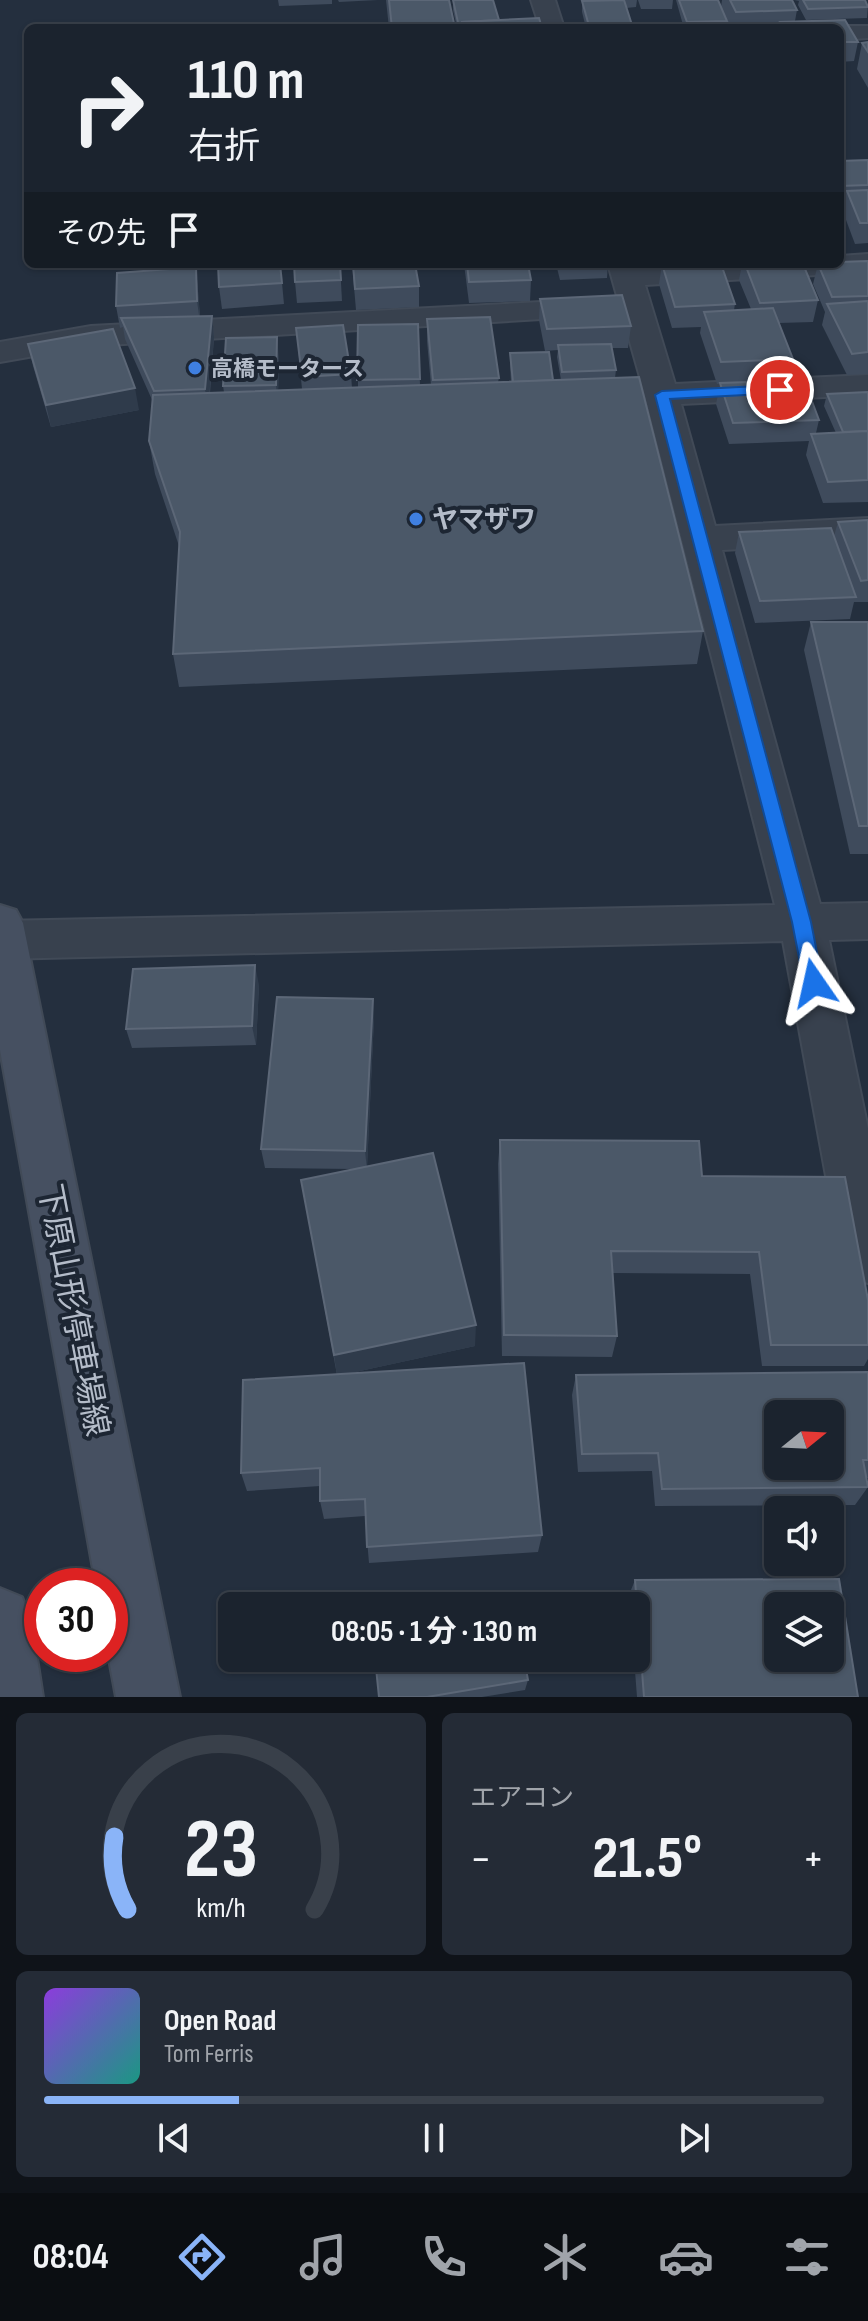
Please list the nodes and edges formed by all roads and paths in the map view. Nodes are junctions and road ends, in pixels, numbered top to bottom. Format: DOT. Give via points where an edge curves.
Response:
graph roads {
  1 [pos="543,0"];
  2 [pos="551,24"];
  3 [pos="868,263"];
  4 [pos="844,265"];
  5 [pos="805,268"];
  6 [pos="629,282"];
  7 [pos="0,352"];
  8 [pos="868,385"];
  9 [pos="662,395"];
  10 [pos="868,530"];
  11 [pos="700,539"];
  12 [pos="868,921"];
  13 [pos="802,922"];
  14 [pos="1,934"];
  15 [pos="868,1258"];
  16 [pos="0,1619"];
  17 [pos="11,1697"];
  18 [pos="148,1697"];
  1 -- 2 [label="street"];
  3 -- 4 [label="street"];
  5 -- 6 [label="street"];
  6 -- 7 [label="street" via="91,336"];
  6 -- 9 [label="street"];
  8 -- 9 [label="street"];
  9 -- 11 [label="street"];
  10 -- 11 [label="street"];
  11 -- 13 [label="street"];
  12 -- 13 [label="street"];
  13 -- 14 [label="street"];
  13 -- 15 [label="street"];
  14 -- 18 [label="main road, 下原山形停車場線"];
  16 -- 17 [label="main road"];
}
